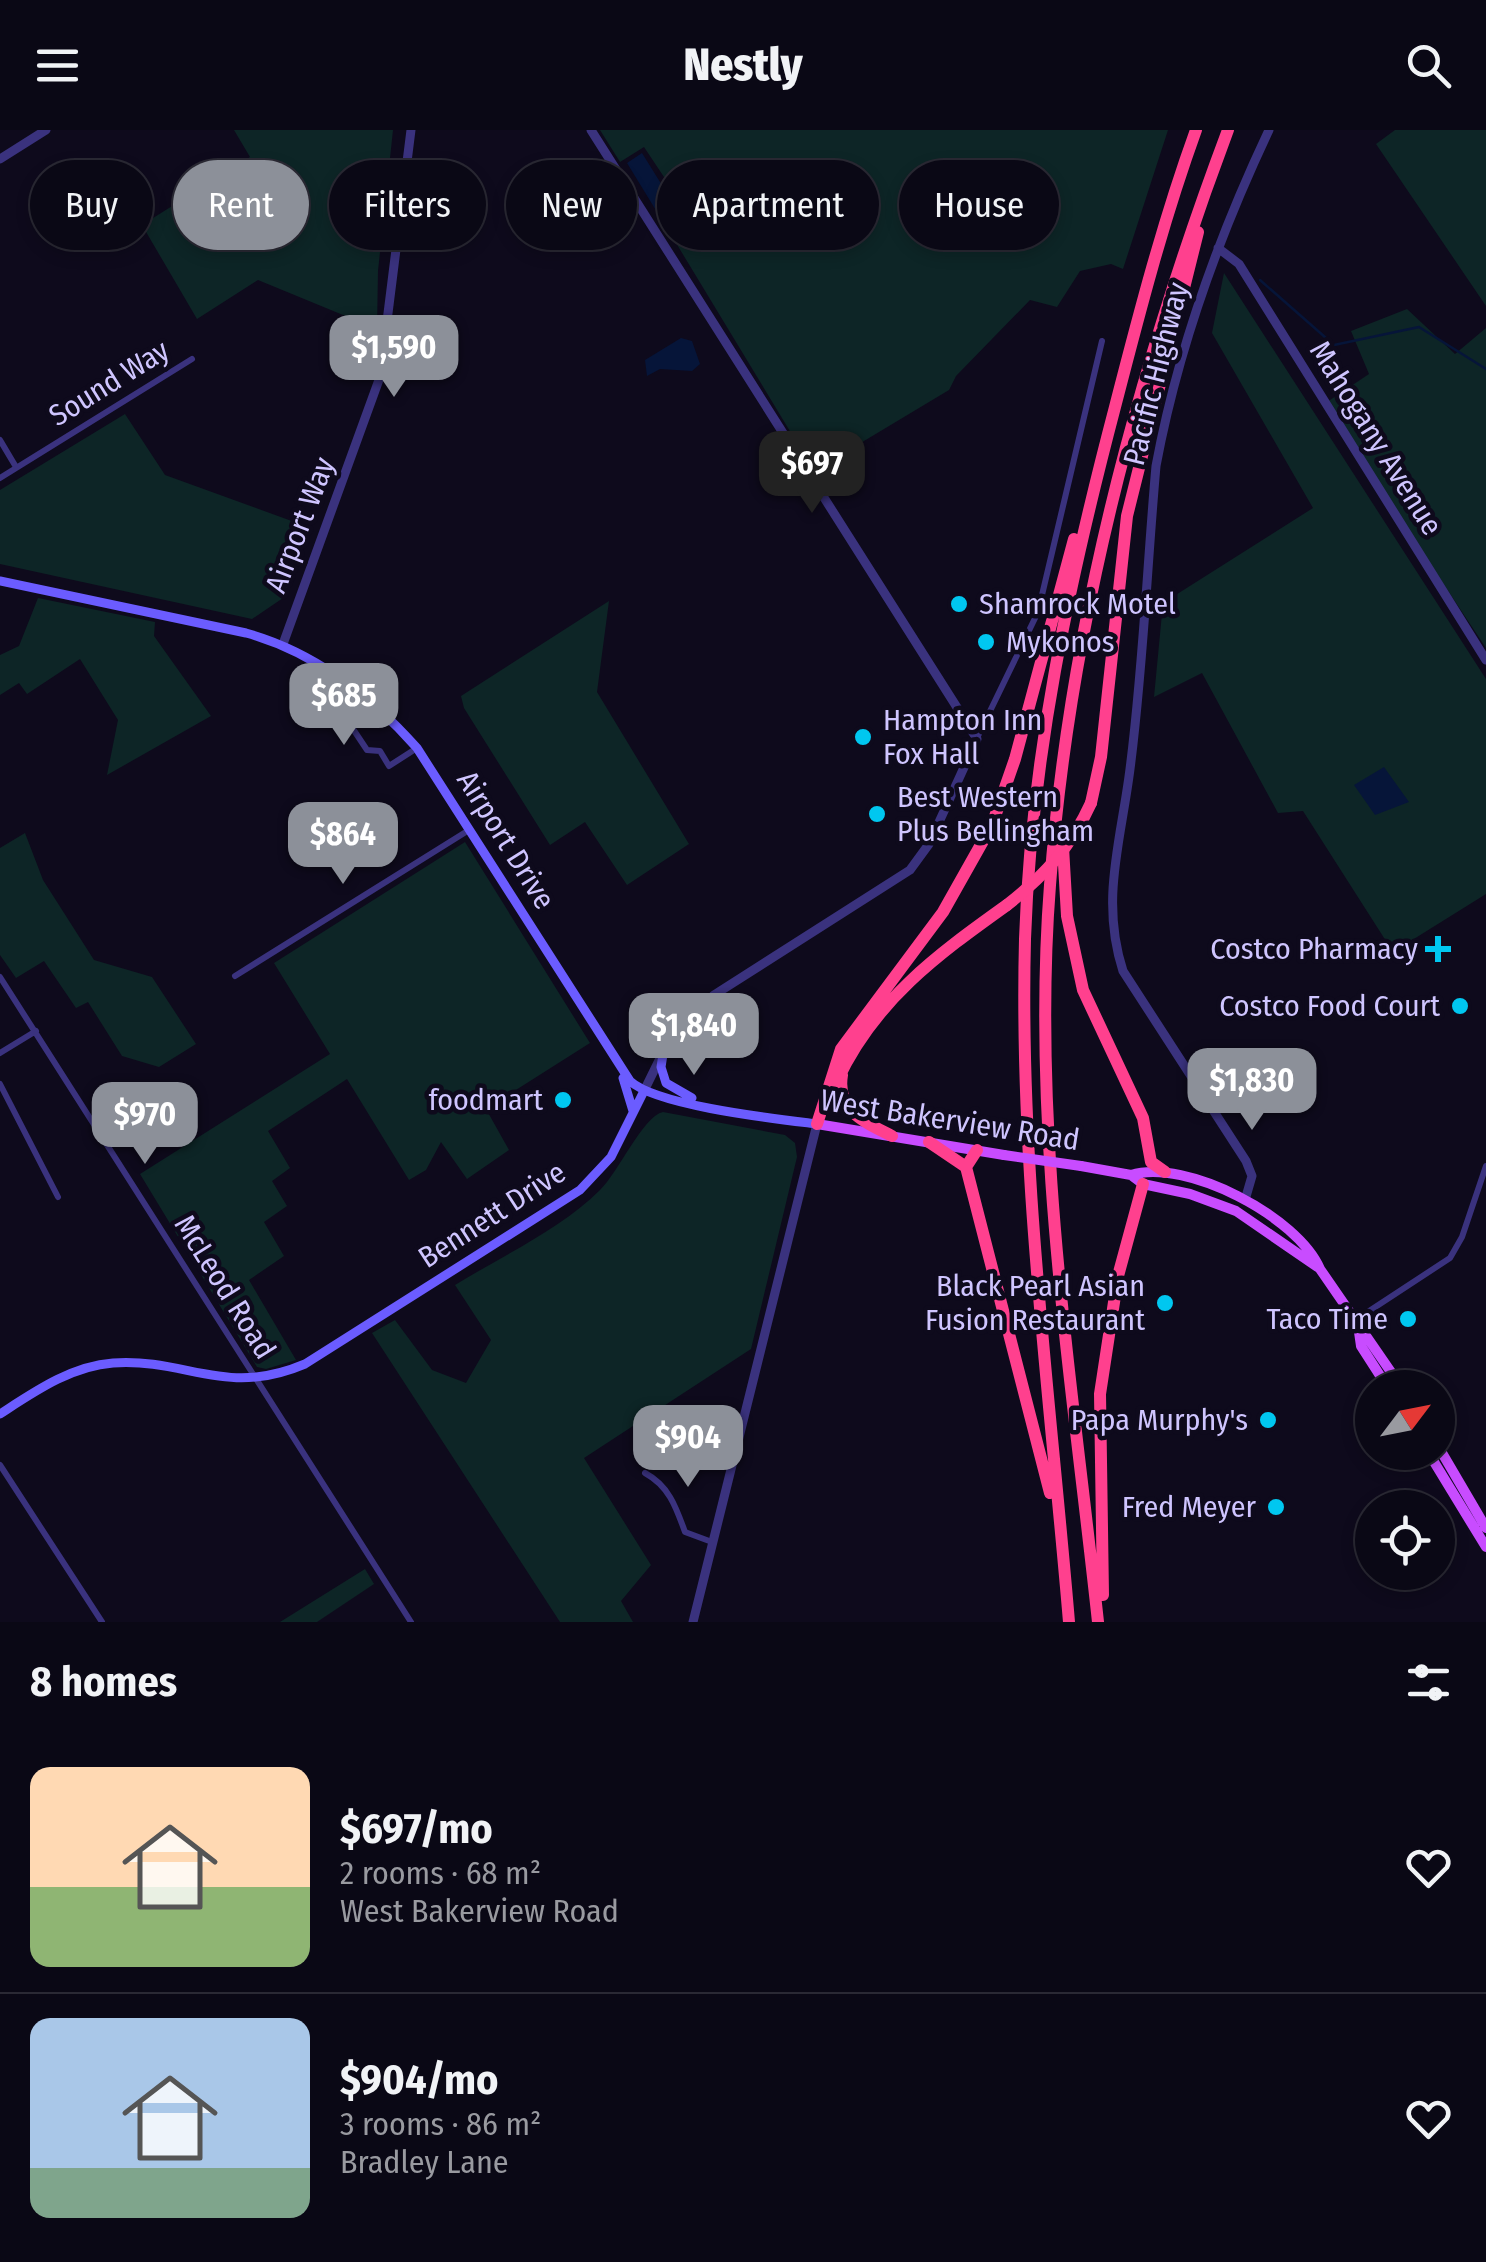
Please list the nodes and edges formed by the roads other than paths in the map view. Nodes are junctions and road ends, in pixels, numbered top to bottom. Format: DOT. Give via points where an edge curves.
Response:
graph roads {
  1 [pos="46,130"];
  2 [pos="412,130"];
  3 [pos="591,130"];
  4 [pos="1196,130"];
  5 [pos="1228,130"];
  6 [pos="1269,130"];
  7 [pos="1218,158"];
  8 [pos="0,159"];
  9 [pos="1218,248"];
  10 [pos="1102,341"];
  11 [pos="192,359"];
  12 [pos="0,440"];
  13 [pos="1102,454"];
  14 [pos="16,467"];
  15 [pos="0,478"];
  16 [pos="0,581"];
  17 [pos="283,644"];
  18 [pos="1486,660"];
  19 [pos="345,680"];
  20 [pos="977,739"];
  21 [pos="417,748"];
  22 [pos="1064,764"];
  23 [pos="470,829"];
  24 [pos="234,976"];
  25 [pos="0,977"];
  26 [pos="36,1031"];
  27 [pos="664,1048"];
  28 [pos="0,1052"];
  29 [pos="846,1062"];
  30 [pos="617,1064"];
  31 [pos="0,1084"];
  32 [pos="644,1090"];
  33 [pos="718,1108"];
  34 [pos="632,1119"];
  35 [pos="817,1124"];
  36 [pos="892,1136"];
  37 [pos="929,1142"];
  38 [pos="977,1150"];
  39 [pos="1486,1166"];
  40 [pos="966,1167"];
  41 [pos="1165,1172"];
  42 [pos="1137,1180"];
  43 [pos="1482,1190"];
  44 [pos="58,1198"];
  45 [pos="1245,1200"];
  46 [pos="1320,1270"];
  47 [pos="1357,1319"];
  48 [pos="1377,1370"];
  49 [pos="1390,1370"];
  50 [pos="255,1379"];
  51 [pos="0,1414"];
  52 [pos="0,1466"];
  53 [pos="1439,1470"];
  54 [pos="1452,1470"];
  55 [pos="645,1473"];
  56 [pos="1449,1487"];
  57 [pos="1486,1528"];
  58 [pos="712,1542"];
  59 [pos="1486,1548"];
  60 [pos="102,1622"];
  61 [pos="412,1622"];
  62 [pos="692,1622"];
  63 [pos="1068,1622"];
  64 [pos="1101,1622"];
  1 -- 8 [label="street"];
  2 -- 17 [label="street, Airport Way" via="380,378"];
  3 -- 20 [label="street"];
  4 -- 13 [label="highway"];
  5 -- 7 [label="highway"];
  6 -- 9 [label="street, Pacific Highway"];
  7 -- 22 [label="highway" via="1174,280 1126,458"];
  7 -- 29 [label="highway, bridge" via="1127,516 1091,803 1041,878 902,986 862,1030"];
  9 -- 18 [label="street, Mahogany Avenue" via="1238,264"];
  9 -- 45 [label="street, Pacific Highway" via="1200,290 1156,466 1130,770 1110,899 1123,971 1246,1161 1252,1176"];
  10 -- 20 [label="street" via="1038,612"];
  11 -- 14 [label="street, Sound Way"];
  12 -- 14 [label="street"];
  13 -- 35 [label="highway" via="992,825 942,912 840,1050"];
  13 -- 63 [label="highway" via="1058,642 1036,782 1025,938 1025,1104"];
  14 -- 15 [label="street, Sound Way"];
  16 -- 17 [label="main road, Airport Drive"];
  17 -- 19 [label="main road, Airport Drive"];
  19 -- 21 [label="main road, Airport Drive"];
  19 -- 21 [label="street" via="327,709 351,726 366,750 380,751 389,766"];
  20 -- 27 [label="street, Bennett Drive" via="929,844 910,870 714,995"];
  21 -- 23 [label="main road, Airport Drive"];
  22 -- 41 [label="highway" via="1063,888 1075,958 1144,1118 1152,1162"];
  22 -- 64 [label="highway" via="1050,886 1051,1193"];
  23 -- 24 [label="street"];
  23 -- 30 [label="main road, Airport Drive"];
  25 -- 26 [label="street, McLeod Road"];
  26 -- 28 [label="street"];
  26 -- 50 [label="street, McLeod Road"];
  27 -- 32 [label="street, Bennett Drive"];
  27 -- 33 [label="main road" via="662,1072 670,1087"];
  29 -- 35 [label="highway"];
  29 -- 36 [label="highway" via="840,1093 846,1105"];
  30 -- 32 [label="main road, Airport Drive"];
  30 -- 34 [label="main road"];
  31 -- 44 [label="street"];
  32 -- 33 [label="main road, West Bakerview Road"];
  32 -- 34 [label="main road, Bennett Drive"];
  33 -- 35 [label="main road, West Bakerview Road"];
  34 -- 50 [label="main road, Bennett Drive" via="580,1190 305,1364"];
  35 -- 36 [label="main road, West Bakerview Road"];
  35 -- 58 [label="street"];
  36 -- 37 [label="main road, West Bakerview Road"];
  37 -- 38 [label="main road, West Bakerview Road"];
  37 -- 40 [label="highway"];
  38 -- 40 [label="highway"];
  38 -- 42 [label="main road, West Bakerview Road, bridge"];
  39 -- 43 [label="street"];
  40 -- 63 [label="highway" via="1049,1480"];
  41 -- 42 [label="main road, West Bakerview Road"];
  41 -- 45 [label="main road, West Bakerview Road"];
  42 -- 46 [label="main road, West Bakerview Road" via="1236,1211"];
  42 -- 64 [label="highway" via="1100,1394"];
  43 -- 47 [label="street" via="1450,1258"];
  45 -- 46 [label="main road, West Bakerview Road" via="1312,1250"];
  46 -- 47 [label="main road, West Bakerview Road"];
  47 -- 48 [label="main road, West Bakerview Road" via="1362,1346"];
  47 -- 49 [label="main road, West Bakerview Road"];
  50 -- 51 [label="main road, Bennett Drive" via="111,1363 56,1380"];
  50 -- 61 [label="street, McLeod Road"];
  52 -- 60 [label="street"];
  53 -- 56 [label="main road"];
  54 -- 57 [label="main road"];
  55 -- 58 [label="street" via="660,1481 685,1532"];
  56 -- 57 [label="main road"];
  56 -- 59 [label="main road"];
  58 -- 62 [label="street"];
}
